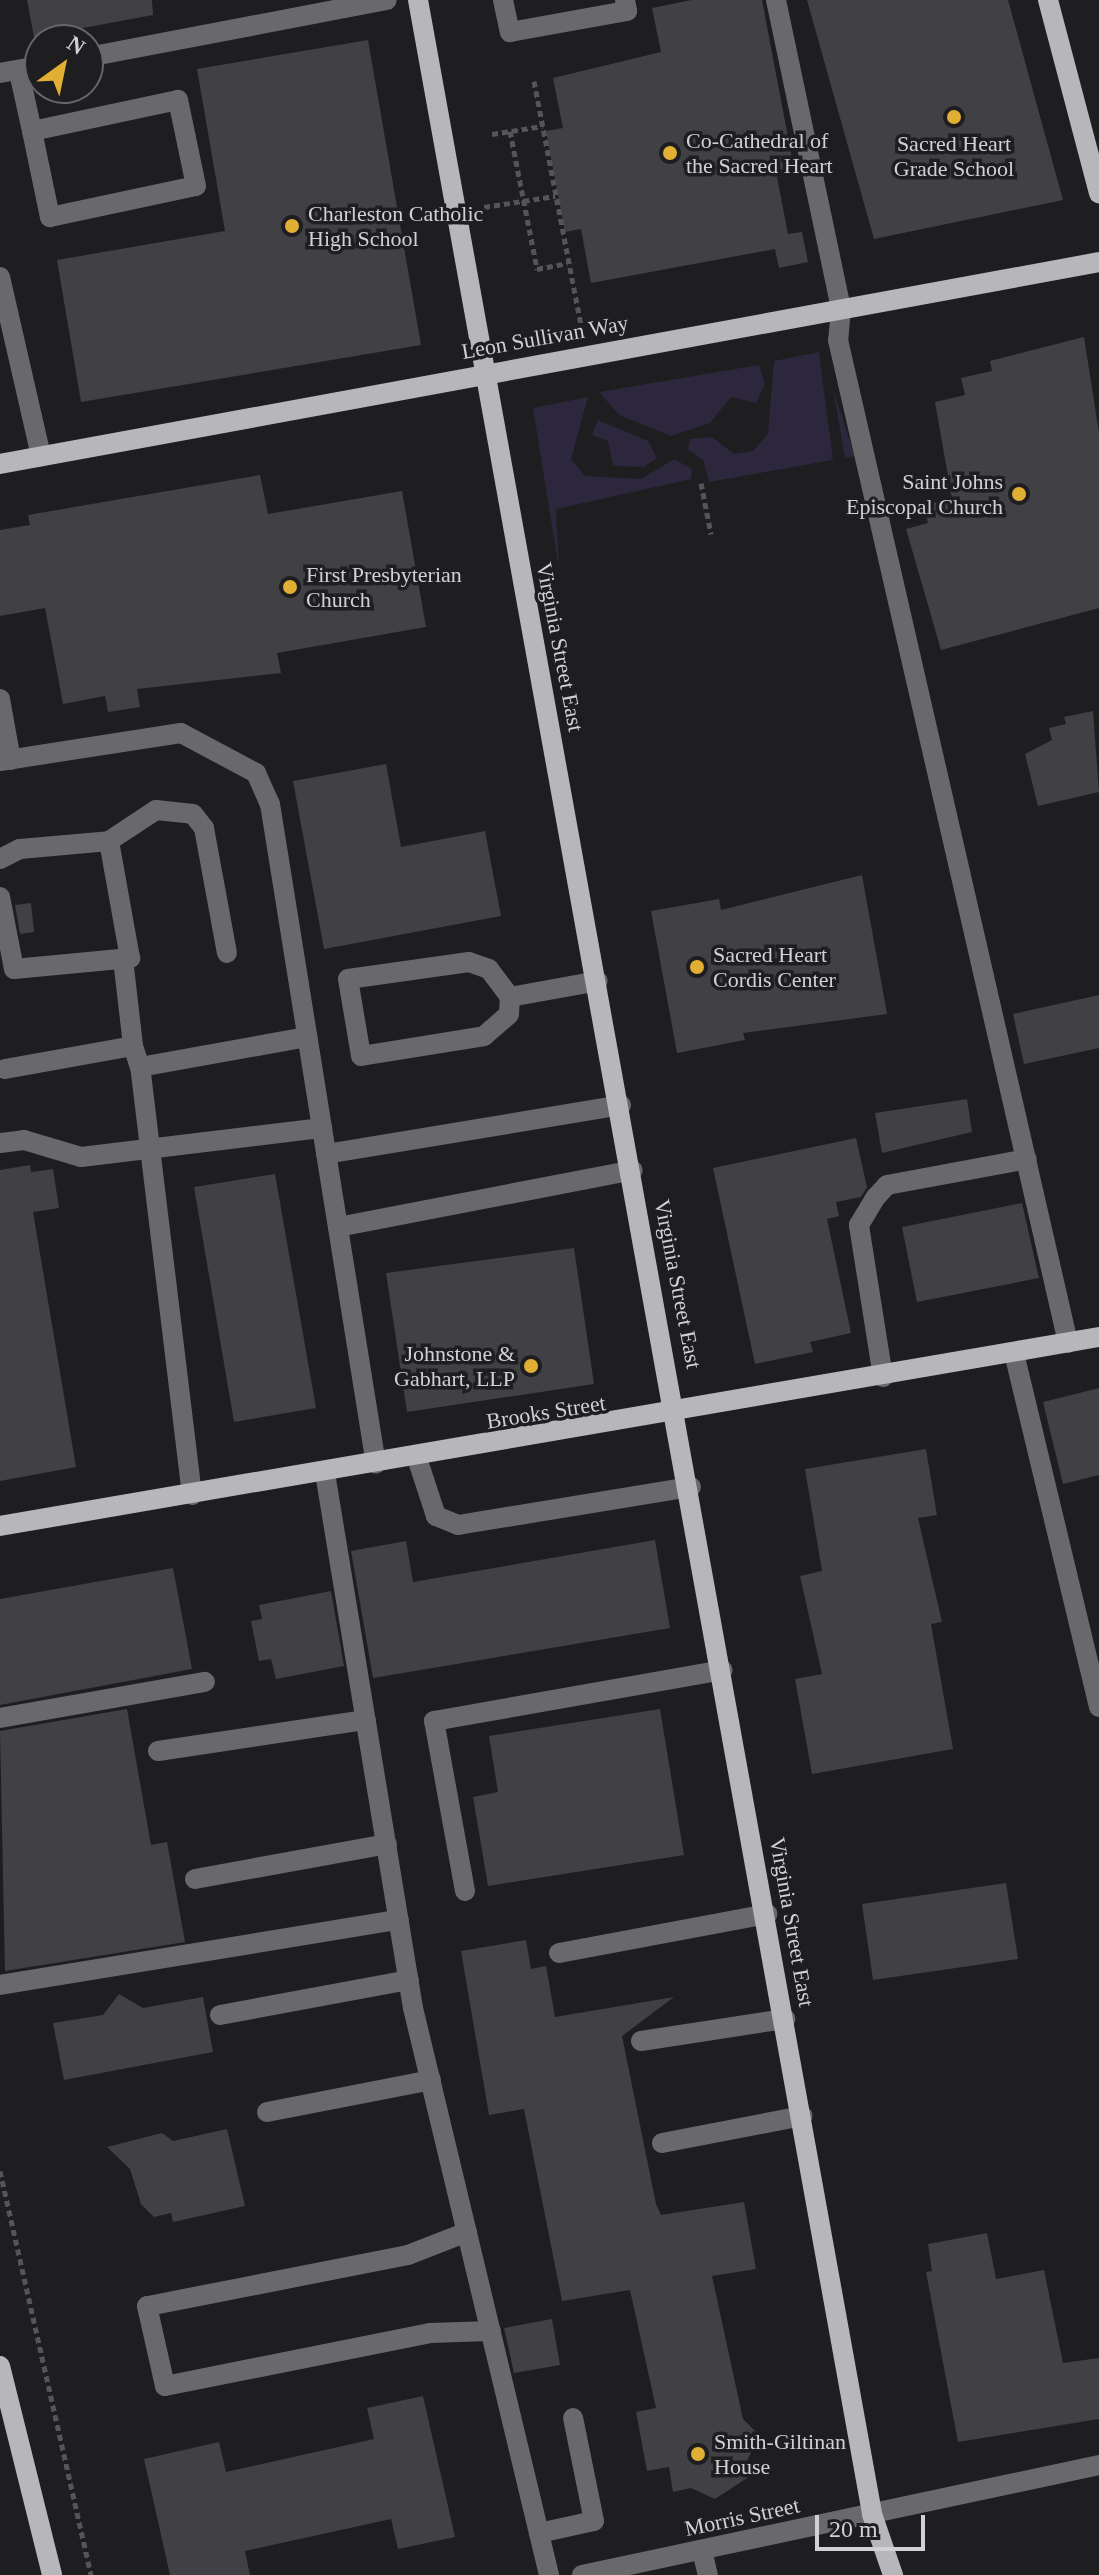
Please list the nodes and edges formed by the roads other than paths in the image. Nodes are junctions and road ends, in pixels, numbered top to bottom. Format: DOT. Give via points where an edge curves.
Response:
graph roads {
  1 [pos="387,0"];
  2 [pos="418,0"];
  3 [pos="503,0"];
  4 [pos="625,0"];
  5 [pos="776,0"];
  6 [pos="1048,0"];
  7 [pos="104,54"];
  8 [pos="10,72"];
  9 [pos="32,131"];
  10 [pos="1099,193"];
  11 [pos="1099,262"];
  12 [pos="0,277"];
  13 [pos="841,308"];
  14 [pos="484,372"];
  15 [pos="41,456"];
  16 [pos="0,464"];
  17 [pos="0,699"];
  18 [pos="6,760"];
  19 [pos="109,841"];
  20 [pos="0,859"];
  21 [pos="0,897"];
  22 [pos="227,953"];
  23 [pos="123,959"];
  24 [pos="598,981"];
  25 [pos="510,997"];
  26 [pos="307,1037"];
  27 [pos="133,1046"];
  28 [pos="140,1067"];
  29 [pos="5,1069"];
  30 [pos="621,1105"];
  31 [pos="322,1128"];
  32 [pos="0,1143"];
  33 [pos="150,1149"];
  34 [pos="326,1154"];
  35 [pos="1027,1159"];
  36 [pos="633,1170"];
  37 [pos="338,1227"];
  38 [pos="1099,1337"];
  39 [pos="1068,1343"];
  40 [pos="1014,1353"];
  41 [pos="883,1377"];
  42 [pos="679,1415"];
  43 [pos="417,1458"];
  44 [pos="376,1464"];
  45 [pos="325,1473"];
  46 [pos="691,1487"];
  47 [pos="192,1495"];
  48 [pos="0,1526"];
  49 [pos="723,1670"];
  50 [pos="205,1682"];
  51 [pos="1099,1707"];
  52 [pos="0,1718"];
  53 [pos="366,1720"];
  54 [pos="158,1751"];
  55 [pos="387,1844"];
  56 [pos="195,1879"];
  57 [pos="465,1891"];
  58 [pos="767,1914"];
  59 [pos="399,1920"];
  60 [pos="559,1953"];
  61 [pos="409,1980"];
  62 [pos="0,1985"];
  63 [pos="220,2015"];
  64 [pos="785,2019"];
  65 [pos="641,2041"];
  66 [pos="431,2080"];
  67 [pos="267,2112"];
  68 [pos="802,2116"];
  69 [pos="662,2143"];
  70 [pos="467,2232"];
  71 [pos="491,2331"];
  72 [pos="0,2366"];
  73 [pos="573,2418"];
  74 [pos="1099,2465"];
  75 [pos="872,2514"];
  76 [pos="539,2533"];
  77 [pos="702,2550"];
  78 [pos="52,2575"];
  79 [pos="549,2575"];
  80 [pos="582,2575"];
  81 [pos="708,2575"];
  82 [pos="893,2575"];
  1 -- 7 [label="street"];
  2 -- 14 [label="main road, Virginia Street East"];
  3 -- 4 [label="street" via="510,32 627,11"];
  5 -- 13 [label="street"];
  6 -- 10 [label="main road"];
  8 -- 9 [label="street"];
  9 -- 9 [label="street" via="50,217 196,186 178,100"];
  11 -- 13 [label="main road, Leon Sullivan Way"];
  12 -- 15 [label="street"];
  13 -- 14 [label="main road, Leon Sullivan Way"];
  13 -- 35 [label="street" via="838,340"];
  14 -- 15 [label="main road, Leon Sullivan Way"];
  14 -- 24 [label="main road, Virginia Street East"];
  15 -- 16 [label="main road, Leon Sullivan Way"];
  17 -- 18 [label="street"];
  18 -- 26 [label="street" via="181,733 256,773 270,804"];
  19 -- 20 [label="street" via="20,849"];
  19 -- 22 [label="street" via="131,819 156,810 193,814 204,828"];
  19 -- 23 [label="street" via="130,958"];
  21 -- 23 [label="street" via="14,969"];
  23 -- 27 [label="street"];
  24 -- 25 [label="street"];
  24 -- 30 [label="main road, Virginia Street East"];
  25 -- 25 [label="street" via="509,1014 484,1036 361,1056 348,979 469,962 496,974"];
  26 -- 28 [label="street"];
  26 -- 31 [label="street"];
  27 -- 28 [label="street"];
  27 -- 29 [label="street"];
  28 -- 33 [label="street"];
  30 -- 34 [label="street"];
  30 -- 36 [label="main road, Virginia Street East"];
  31 -- 33 [label="street"];
  31 -- 34 [label="street"];
  32 -- 33 [label="street" via="24,1140 81,1157"];
  33 -- 47 [label="street"];
  34 -- 37 [label="street"];
  35 -- 39 [label="street"];
  35 -- 41 [label="street" via="887,1185 876,1197 859,1225"];
  36 -- 37 [label="street"];
  36 -- 42 [label="main road, Virginia Street East"];
  37 -- 44 [label="street"];
  38 -- 39 [label="main road, Brooks Street"];
  39 -- 40 [label="main road, Brooks Street"];
  40 -- 41 [label="main road, Brooks Street"];
  40 -- 51 [label="street"];
  41 -- 42 [label="main road, Brooks Street"];
  42 -- 43 [label="main road, Brooks Street"];
  42 -- 46 [label="main road, Virginia Street East"];
  43 -- 44 [label="main road, Brooks Street"];
  43 -- 46 [label="street" via="436,1516 458,1525"];
  44 -- 45 [label="main road, Brooks Street"];
  45 -- 47 [label="main road, Brooks Street"];
  45 -- 53 [label="street"];
  46 -- 49 [label="main road, Virginia Street East"];
  47 -- 48 [label="main road, Brooks Street"];
  49 -- 57 [label="street" via="434,1721"];
  49 -- 58 [label="main road, Virginia Street East"];
  50 -- 52 [label="street"];
  53 -- 54 [label="street"];
  53 -- 55 [label="street"];
  55 -- 56 [label="street"];
  55 -- 59 [label="street"];
  58 -- 60 [label="street"];
  58 -- 64 [label="main road, Virginia Street East"];
  59 -- 61 [label="street"];
  59 -- 62 [label="street"];
  61 -- 63 [label="street"];
  61 -- 66 [label="street"];
  64 -- 65 [label="street"];
  64 -- 68 [label="main road, Virginia Street East"];
  66 -- 67 [label="street"];
  66 -- 70 [label="street"];
  68 -- 69 [label="street"];
  68 -- 75 [label="main road, Virginia Street East"];
  70 -- 71 [label="street"];
  70 -- 71 [label="street" via="408,2255 147,2306 165,2386 430,2333"];
  71 -- 76 [label="street"];
  72 -- 78 [label="main road"];
  73 -- 76 [label="street" via="594,2521"];
  74 -- 75 [label="street, Morris Street"];
  75 -- 77 [label="street, Morris Street"];
  75 -- 82 [label="main road, Virginia Street East"];
  76 -- 79 [label="street"];
  77 -- 80 [label="street, Morris Street"];
  77 -- 81 [label="street"];
}
